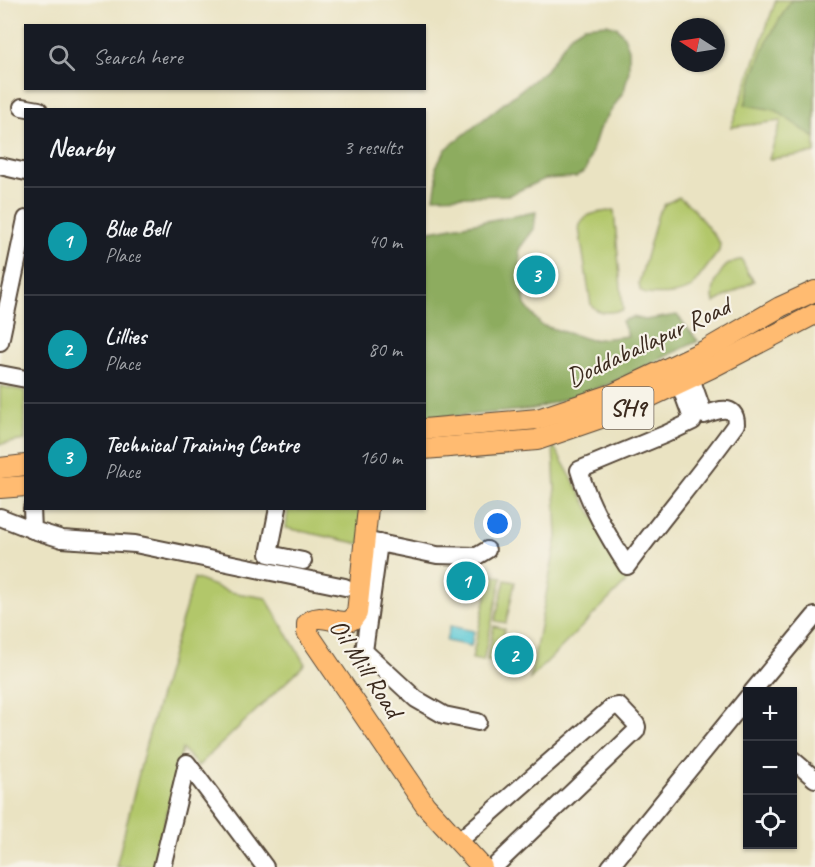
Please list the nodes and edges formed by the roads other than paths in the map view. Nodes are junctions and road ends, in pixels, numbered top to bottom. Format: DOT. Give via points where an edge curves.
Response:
graph roads {
  1 [pos="0,166"];
  2 [pos="24,172"];
  3 [pos="24,228"];
  4 [pos="815,291"];
  5 [pos="814,316"];
  6 [pos="0,342"];
  7 [pos="716,355"];
  8 [pos="0,374"];
  9 [pos="24,379"];
  10 [pos="685,380"];
  11 [pos="699,418"];
  12 [pos="426,429"];
  13 [pos="426,449"];
  14 [pos="24,465"];
  15 [pos="0,468"];
  16 [pos="24,486"];
  17 [pos="0,488"];
  18 [pos="32,510"];
  19 [pos="278,510"];
  20 [pos="368,510"];
  21 [pos="0,517"];
  22 [pos="33,530"];
  23 [pos="372,542"];
  24 [pos="487,550"];
  25 [pos="303,561"];
  26 [pos="345,587"];
  27 [pos="363,615"];
  28 [pos="815,616"];
  29 [pos="756,687"];
  30 [pos="742,715"];
  31 [pos="478,722"];
  32 [pos="797,763"];
  33 [pos="815,779"];
  34 [pos="459,841"];
  35 [pos="162,867"];
  36 [pos="265,867"];
  37 [pos="482,867"];
  38 [pos="494,867"];
  39 [pos="610,867"];
  1 -- 2 [label="street"];
  3 -- 6 [label="street"];
  4 -- 7 [label="main road, Doddaballapur Road / SH9" via="780,307"];
  5 -- 7 [label="main road, Doddaballapur Road / SH9"];
  7 -- 10 [label="main road, Doddaballapur Road / SH9"];
  7 -- 12 [label="main road, Doddaballapur Road / SH9" via="538,419"];
  8 -- 9 [label="street"];
  10 -- 11 [label="street"];
  10 -- 13 [label="main road, Doddaballapur Road / SH9" via="618,412 537,440"];
  11 -- 11 [label="street" via="726,409 737,420 627,566 607,534 579,470"];
  14 -- 15 [label="main road"];
  16 -- 17 [label="main road"];
  18 -- 22 [label="street"];
  19 -- 25 [label="street" via="269,554"];
  20 -- 23 [label="main road, Oil Mill Road"];
  21 -- 22 [label="street"];
  22 -- 26 [label="street" via="63,539 135,544"];
  23 -- 24 [label="street" via="437,555 477,556"];
  23 -- 27 [label="main road, Oil Mill Road"];
  27 -- 31 [label="street" via="364,651 416,699 444,715"];
  27 -- 34 [label="main road, Oil Mill Road" via="345,622 311,619 307,632 425,805"];
  28 -- 29 [label="street"];
  30 -- 39 [label="street"];
  32 -- 33 [label="street"];
  34 -- 37 [label="main road, Oil Mill Road"];
  34 -- 38 [label="street" via="612,707 619,706 636,724 636,731"];
  35 -- 36 [label="street" via="187,763"];
}
